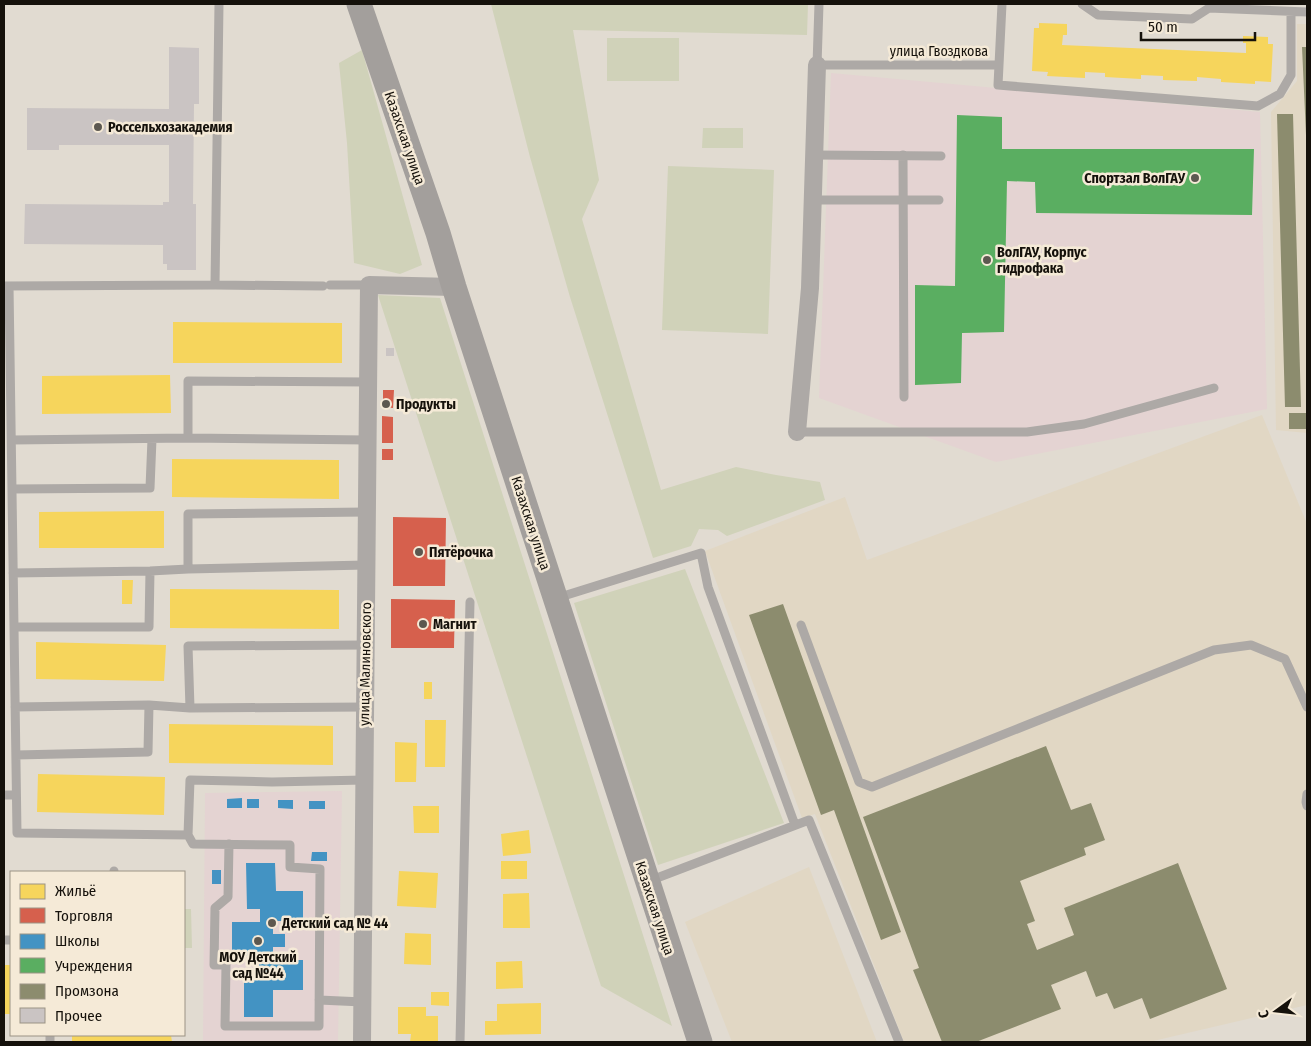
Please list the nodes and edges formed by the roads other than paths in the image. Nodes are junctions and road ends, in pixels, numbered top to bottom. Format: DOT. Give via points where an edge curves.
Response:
graph roads {
  1 [pos="219,4"];
  2 [pos="360,4"];
  3 [pos="819,4"];
  4 [pos="1002,4"];
  5 [pos="1082,4"];
  6 [pos="1209,6"];
  7 [pos="1291,12"];
  8 [pos="1307,12"];
  9 [pos="817,65"];
  10 [pos="999,65"];
  11 [pos="814,155"];
  12 [pos="903,155"];
  13 [pos="940,156"];
  14 [pos="903,199"];
  15 [pos="812,200"];
  16 [pos="939,200"];
  17 [pos="215,285"];
  18 [pos="7,286"];
  19 [pos="368,286"];
  20 [pos="454,287"];
  21 [pos="368,382"];
  22 [pos="1214,388"];
  23 [pos="904,397"];
  24 [pos="797,432"];
  25 [pos="188,438"];
  26 [pos="152,439"];
  27 [pos="12,440"];
  28 [pos="367,440"];
  29 [pos="12,489"];
  30 [pos="367,512"];
  31 [pos="366,566"];
  32 [pos="188,569"];
  33 [pos="150,571"];
  34 [pos="13,573"];
  35 [pos="556,598"];
  36 [pos="470,602"];
  37 [pos="801,625"];
  38 [pos="14,627"];
  39 [pos="366,644"];
  40 [pos="148,705"];
  41 [pos="15,707"];
  42 [pos="365,707"];
  43 [pos="1307,707"];
  44 [pos="190,708"];
  45 [pos="16,755"];
  46 [pos="364,780"];
  47 [pos="1307,794"];
  48 [pos="4,795"];
  49 [pos="16,795"];
  50 [pos="1307,806"];
  51 [pos="795,825"];
  52 [pos="188,835"];
  53 [pos="229,844"];
  54 [pos="647,882"];
  55 [pos="319,1000"];
  56 [pos="362,1002"];
  57 [pos="362,1042"];
  58 [pos="460,1042"];
  59 [pos="700,1042"];
  60 [pos="899,1042"];
  1 -- 17 [label="lane"];
  2 -- 20 [label="main road, Казахская улица"];
  3 -- 9 [label="lane"];
  4 -- 10 [label="lane, улица Гвоздкова"];
  5 -- 6 [label="lane" via="1098,15 1192,19"];
  6 -- 7 [label="lane"];
  7 -- 8 [label="lane"];
  7 -- 10 [label="lane" via="1291,75 1280,94 1258,106 998,85"];
  9 -- 10 [label="lane, улица Гвоздкова"];
  9 -- 11 [label="street"];
  11 -- 12 [label="lane"];
  11 -- 15 [label="street"];
  12 -- 13 [label="lane"];
  12 -- 14 [label="lane"];
  14 -- 15 [label="lane"];
  14 -- 16 [label="lane"];
  14 -- 23 [label="lane"];
  15 -- 24 [label="street" via="810,288"];
  17 -- 18 [label="lane"];
  17 -- 19 [label="lane"];
  18 -- 27 [label="lane"];
  19 -- 20 [label="street"];
  19 -- 21 [label="street, улица Малиновского"];
  20 -- 35 [label="main road, Казахская улица"];
  21 -- 25 [label="lane" via="188,381"];
  21 -- 28 [label="street, улица Малиновского"];
  22 -- 24 [label="lane" via="1084,424 1027,432"];
  25 -- 26 [label="lane"];
  25 -- 28 [label="lane"];
  26 -- 27 [label="lane"];
  26 -- 29 [label="lane" via="150,488"];
  27 -- 29 [label="lane"];
  28 -- 30 [label="street, улица Малиновского"];
  29 -- 34 [label="lane"];
  30 -- 31 [label="street, улица Малиновского"];
  30 -- 32 [label="lane" via="188,514"];
  31 -- 32 [label="lane"];
  31 -- 39 [label="street, улица Малиновского"];
  32 -- 33 [label="lane"];
  33 -- 34 [label="lane"];
  33 -- 38 [label="lane" via="149,627"];
  34 -- 38 [label="lane"];
  35 -- 51 [label="lane" via="701,553 708,587"];
  35 -- 54 [label="main road, Казахская улица"];
  36 -- 58 [label="lane"];
  37 -- 43 [label="lane" via="859,782 872,787 1214,650 1251,645 1285,660"];
  38 -- 41 [label="lane"];
  39 -- 42 [label="street, улица Малиновского"];
  39 -- 44 [label="lane" via="188,646"];
  40 -- 41 [label="lane"];
  40 -- 44 [label="lane"];
  40 -- 45 [label="lane" via="148,752"];
  41 -- 45 [label="lane"];
  42 -- 44 [label="lane"];
  42 -- 46 [label="street, улица Малиновского"];
  45 -- 49 [label="lane"];
  46 -- 52 [label="lane" via="190,780"];
  46 -- 56 [label="street, улица Малиновского"];
  47 -- 50 [label="lane"];
  48 -- 49 [label="lane"];
  49 -- 52 [label="lane" via="17,833"];
  51 -- 54 [label="lane"];
  51 -- 60 [label="lane" via="809,820"];
  52 -- 53 [label="lane" via="193,844"];
  53 -- 55 [label="lane" via="290,845 290,867 320,869"];
  53 -- 55 [label="lane" via="228,897 215,908 214,965 226,965 225,1026 319,1026"];
  54 -- 59 [label="main road, Казахская улица"];
  55 -- 56 [label="lane"];
  56 -- 57 [label="street, улица Малиновского"];
}
